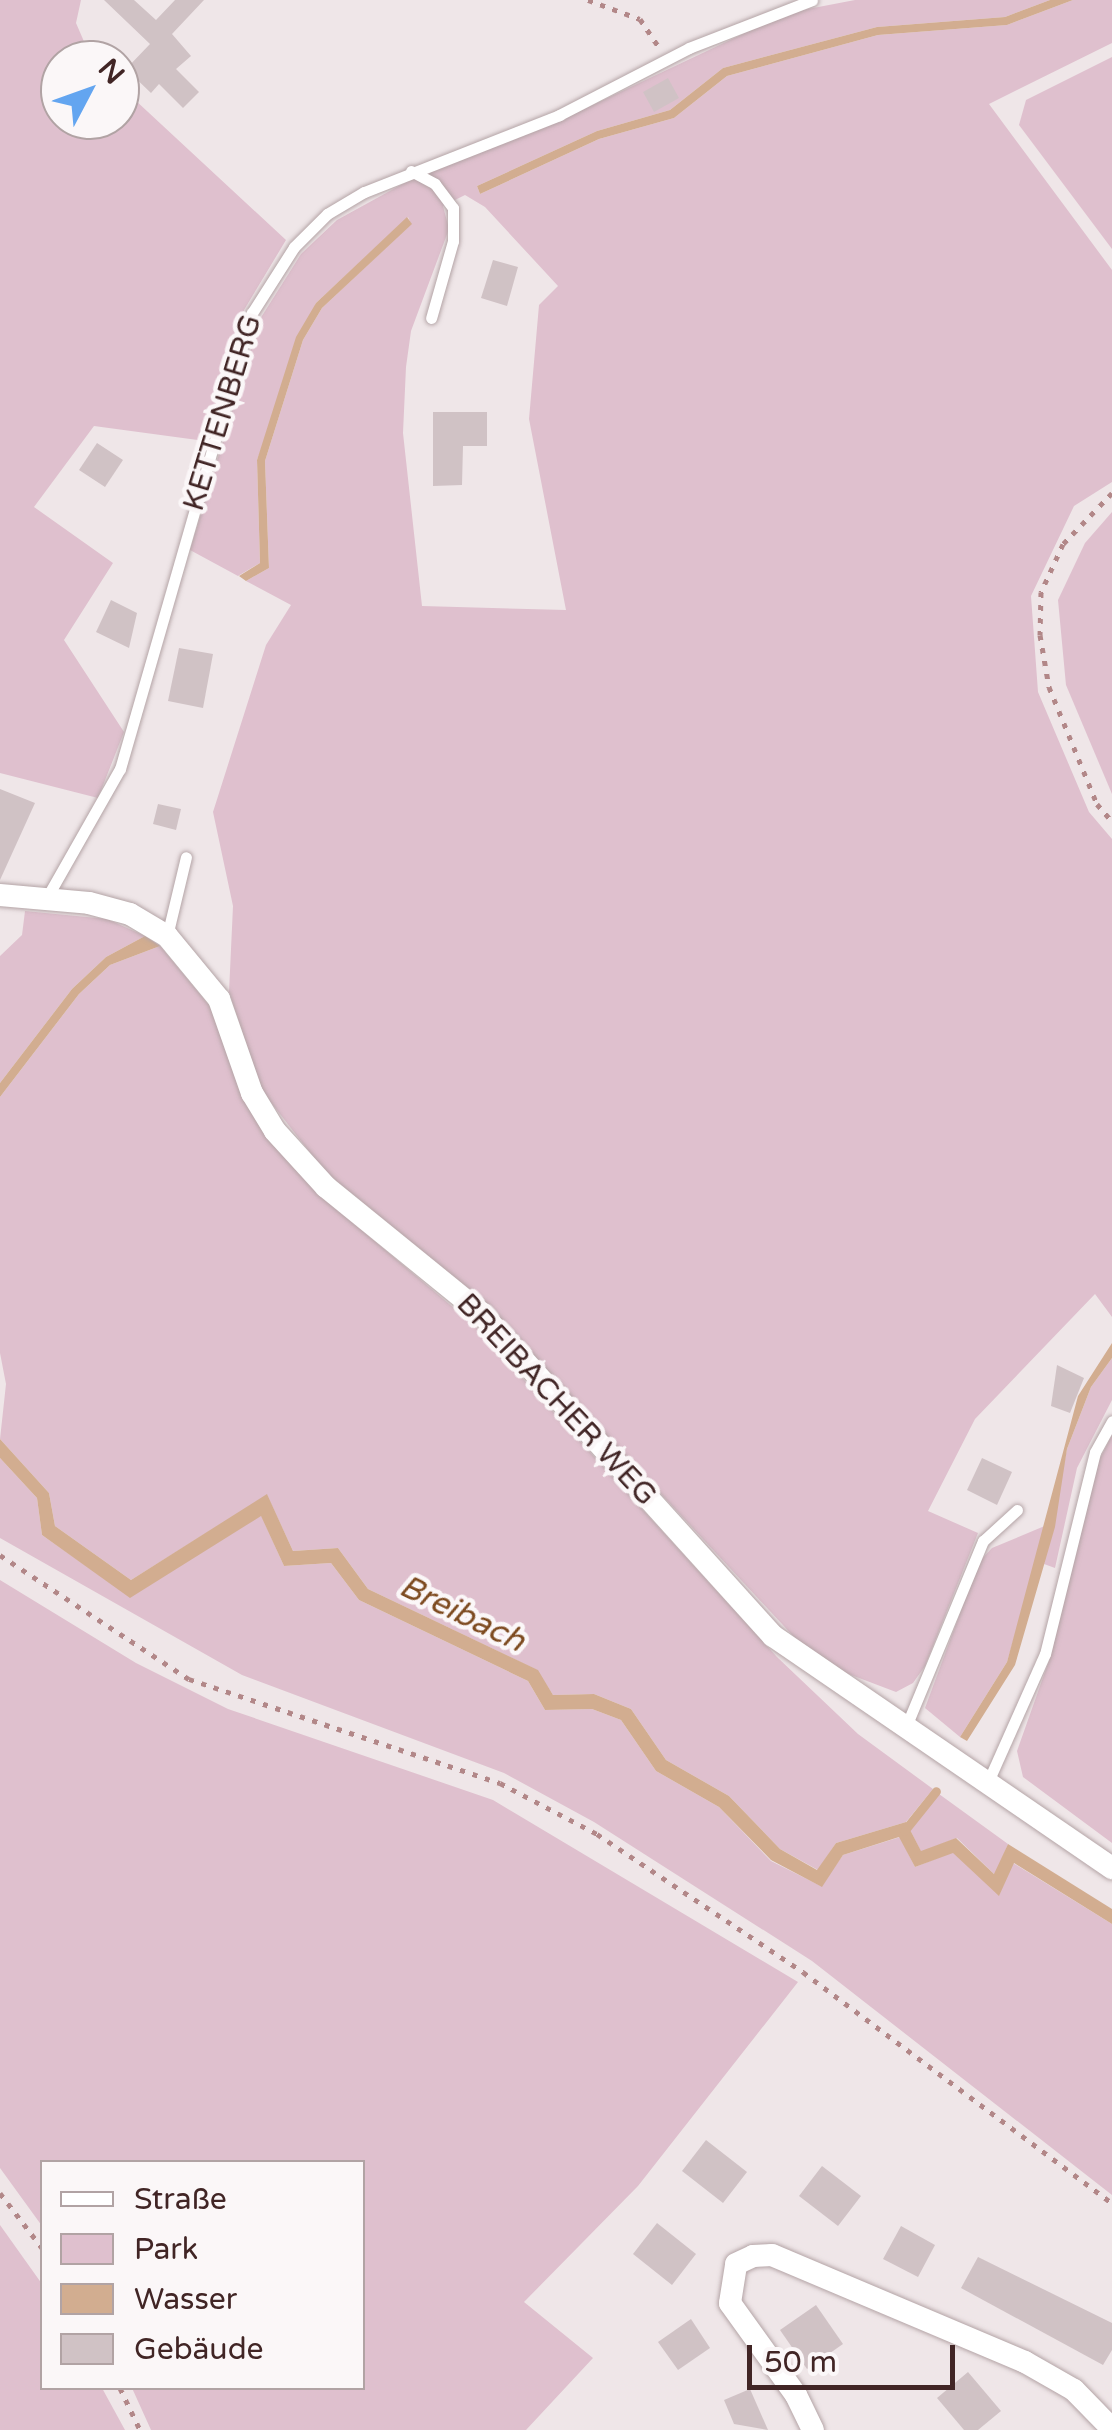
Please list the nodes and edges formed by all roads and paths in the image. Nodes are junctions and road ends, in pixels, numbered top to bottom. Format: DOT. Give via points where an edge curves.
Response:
graph roads {
  1 [pos="588,0"];
  2 [pos="812,0"];
  3 [pos="660,64"];
  4 [pos="411,170"];
  5 [pos="431,318"];
  6 [pos="1112,493"];
  7 [pos="1112,821"];
  8 [pos="186,857"];
  9 [pos="0,895"];
  10 [pos="46,900"];
  11 [pos="167,936"];
  12 [pos="1112,1421"];
  13 [pos="1017,1510"];
  14 [pos="0,1555"];
  15 [pos="905,1728"];
  16 [pos="987,1784"];
  17 [pos="1112,1868"];
  18 [pos="0,2193"];
  19 [pos="1112,2204"];
  20 [pos="40,2245"];
  21 [pos="121,2390"];
  22 [pos="1112,2429"];
  23 [pos="140,2430"];
  24 [pos="813,2430"];
  1 -- 3 [label="path" via="640,19 655,36"];
  2 -- 3 [label="lane, KETTENBERG"];
  3 -- 4 [label="lane, KETTENBERG" via="559,115"];
  4 -- 5 [label="lane" via="435,184 453,208 453,242"];
  4 -- 10 [label="lane, KETTENBERG" via="328,214 283,262 252,314 120,770"];
  6 -- 7 [label="path" via="1063,544 1041,592 1040,635 1049,686 1097,804"];
  8 -- 11 [label="lane"];
  9 -- 10 [label="street, BREIBACHER WEG"];
  10 -- 11 [label="street, BREIBACHER WEG" via="130,914"];
  11 -- 15 [label="street, BREIBACHER WEG" via="219,999 252,1093 275,1132 326,1187 481,1314 772,1636"];
  12 -- 16 [label="lane" via="1094,1452 1045,1654"];
  13 -- 15 [label="lane" via="983,1541"];
  14 -- 19 [label="path" via="189,1678 500,1783 596,1834 803,1972"];
  15 -- 16 [label="street, BREIBACHER WEG"];
  16 -- 17 [label="street, BREIBACHER WEG"];
  18 -- 20 [label="path"];
  21 -- 23 [label="path"];
  22 -- 24 [label="street" via="1074,2390 1025,2362 772,2255 753,2256 736,2264 730,2303"];
}
